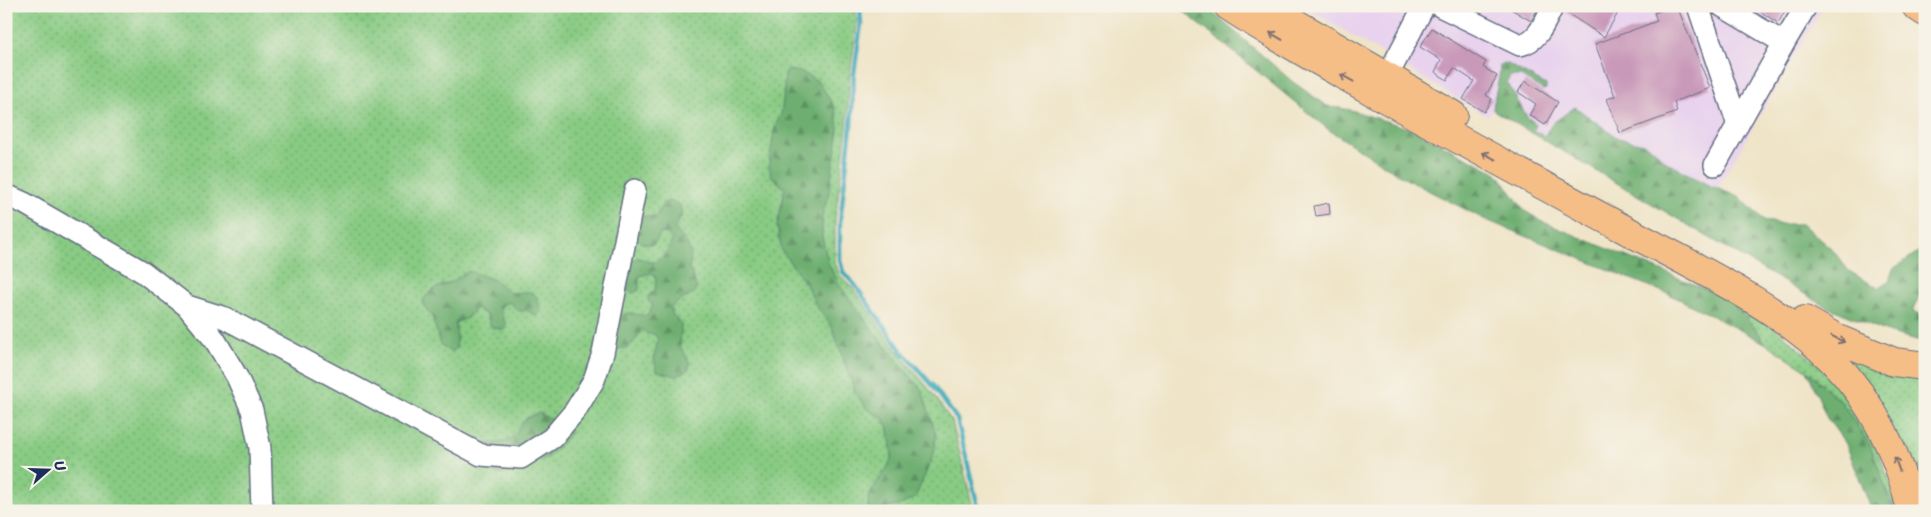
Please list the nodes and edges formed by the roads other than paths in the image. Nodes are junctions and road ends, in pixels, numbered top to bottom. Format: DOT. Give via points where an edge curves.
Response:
graph roads {
  1 [pos="1228,6"];
  2 [pos="1266,6"];
  3 [pos="1424,6"];
  4 [pos="1440,6"];
  5 [pos="1554,6"];
  6 [pos="1698,6"];
  7 [pos="1722,6"];
  8 [pos="1806,6"];
  9 [pos="1916,6"];
  10 [pos="1925,12"];
  11 [pos="1784,43"];
  12 [pos="1387,77"];
  13 [pos="1738,125"];
  14 [pos="1715,165"];
  15 [pos="635,190"];
  16 [pos="6,195"];
  17 [pos="188,306"];
  18 [pos="1925,366"];
  19 [pos="262,511"];
  20 [pos="1910,511"];
  20 -- 1 [label="highway, one-way" via="1907,491 1890,444 1865,401 1834,361 1794,327 1705,274 1318,61"];
  2 -- 12 [label="highway"];
  3 -- 12 [label="lane"];
  4 -- 5 [label="lane" via="1520,45 1530,43"];
  6 -- 13 [label="lane"];
  7 -- 11 [label="lane"];
  8 -- 11 [label="lane"];
  9 -- 10 [label="highway"];
  11 -- 13 [label="lane"];
  12 -- 18 [label="highway, one-way" via="1840,340 1894,362"];
  13 -- 14 [label="lane"];
  15 -- 17 [label="lane" via="604,353 594,380 575,411 552,438 521,458 480,455 225,318"];
  16 -- 17 [label="lane" via="143,272"];
  17 -- 19 [label="lane" via="215,340 252,410 260,448"];
}
